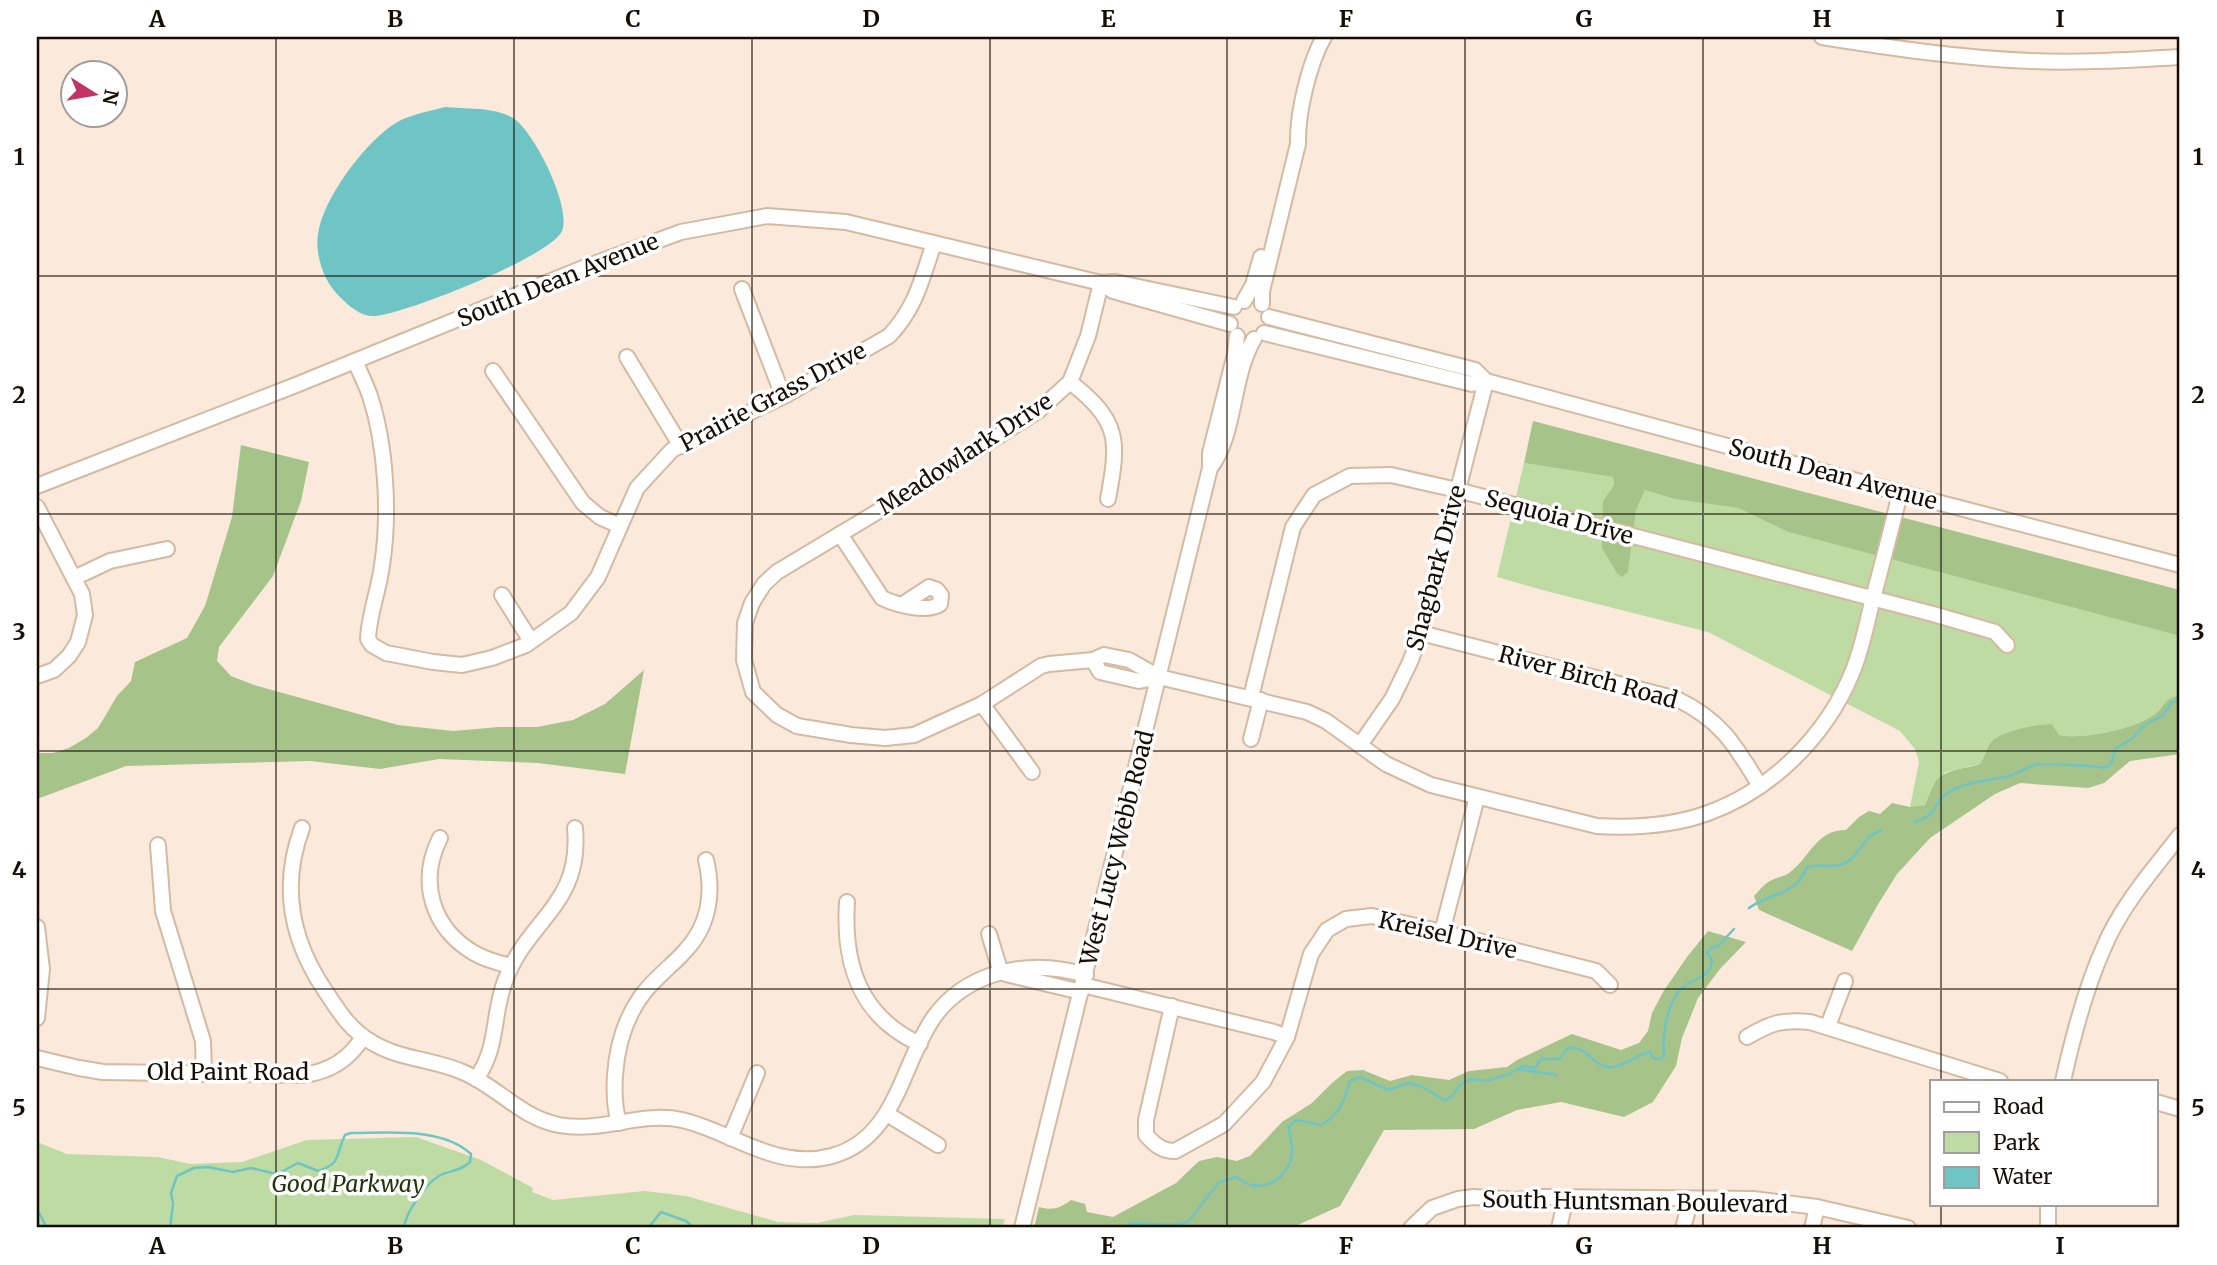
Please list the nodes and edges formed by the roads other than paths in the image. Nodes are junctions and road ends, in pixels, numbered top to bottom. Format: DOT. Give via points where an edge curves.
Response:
graph roads {
  1 [pos="1324,37"];
  2 [pos="1822,37"];
  3 [pos="2180,57"];
  4 [pos="1298,132"];
  5 [pos="934,243"];
  6 [pos="1101,282"];
  7 [pos="742,289"];
  8 [pos="1239,304"];
  9 [pos="1266,310"];
  10 [pos="1234,330"];
  11 [pos="1259,336"];
  12 [pos="627,357"];
  13 [pos="355,361"];
  14 [pos="493,371"];
  15 [pos="1486,381"];
  16 [pos="1070,382"];
  17 [pos="783,396"];
  18 [pos="681,446"];
  19 [pos="1210,468"];
  20 [pos="37,486"];
  21 [pos="1457,490"];
  22 [pos="1900,493"];
  23 [pos="1108,499"];
  24 [pos="37,506"];
  25 [pos="620,526"];
  26 [pos="841,534"];
  27 [pos="167,550"];
  28 [pos="2180,565"];
  29 [pos="74,578"];
  30 [pos="502,595"];
  31 [pos="1873,599"];
  32 [pos="903,604"];
  33 [pos="1421,633"];
  34 [pos="531,641"];
  35 [pos="2007,645"];
  36 [pos="37,676"];
  37 [pos="1159,677"];
  38 [pos="1256,699"];
  39 [pos="982,704"];
  40 [pos="1251,739"];
  41 [pos="1360,745"];
  42 [pos="1032,772"];
  43 [pos="1760,786"];
  44 [pos="1477,797"];
  45 [pos="302,828"];
  46 [pos="575,828"];
  47 [pos="2180,835"];
  48 [pos="440,838"];
  49 [pos="158,845"];
  50 [pos="706,860"];
  51 [pos="847,902"];
  52 [pos="37,927"];
  53 [pos="1442,932"];
  54 [pos="989,934"];
  55 [pos="511,966"];
  56 [pos="1001,973"];
  57 [pos="1845,981"];
  58 [pos="1083,984"];
  59 [pos="1610,985"];
  60 [pos="1172,1006"];
  61 [pos="37,1018"];
  62 [pos="1828,1026"];
  63 [pos="363,1037"];
  64 [pos="1287,1037"];
  65 [pos="1747,1037"];
  66 [pos="920,1044"];
  67 [pos="37,1058"];
  68 [pos="757,1073"];
  69 [pos="204,1074"];
  70 [pos="476,1079"];
  71 [pos="1997,1080"];
  72 [pos="2063,1080"];
  73 [pos="2158,1103"];
  74 [pos="2180,1109"];
  75 [pos="887,1114"];
  76 [pos="620,1123"];
  77 [pos="730,1138"];
  78 [pos="938,1145"];
  79 [pos="1566,1197"];
  80 [pos="1691,1199"];
  81 [pos="2048,1206"];
  82 [pos="1817,1207"];
  83 [pos="1022,1228"];
  84 [pos="1411,1228"];
  85 [pos="1559,1228"];
  86 [pos="1683,1228"];
  87 [pos="1812,1228"];
  88 [pos="1908,1228"];
  89 [pos="2048,1228"];
  1 -- 4 [label="street" via="1311,63"];
  2 -- 3 [label="street" via="1939,54 2031,61"];
  4 -- 8 [label="street" via="1253,285"];
  4 -- 9 [label="street" via="1262,291"];
  5 -- 6 [label="street, South Dean Avenue"];
  5 -- 13 [label="street, South Dean Avenue" via="846,222 767,216 681,232"];
  5 -- 17 [label="street, Prairie Grass Drive" via="913,305 889,336"];
  6 -- 8 [label="street, South Dean Avenue"];
  6 -- 10 [label="street, South Dean Avenue" via="1113,291"];
  6 -- 16 [label="street, Meadowlark Drive" via="1088,336"];
  7 -- 17 [label="street"];
  8 -- 9 [label="street" via="1253,300"];
  8 -- 10 [label="street" via="1230,317"];
  9 -- 11 [label="street" via="1269,323"];
  9 -- 15 [label="street, South Dean Avenue" via="1475,370"];
  10 -- 11 [label="street" via="1243,339"];
  10 -- 19 [label="street, West Lucy Webb Road" via="1235,354"];
  11 -- 15 [label="street, South Dean Avenue" via="1472,384"];
  11 -- 19 [label="street, West Lucy Webb Road" via="1245,357 1220,456"];
  12 -- 18 [label="street"];
  13 -- 20 [label="street, South Dean Avenue"];
  13 -- 34 [label="street, Prairie Grass Drive" via="370,396 386,489 382,566 368,639 387,653 462,665"];
  14 -- 25 [label="street" via="583,503"];
  15 -- 21 [label="street, Shagbark Drive"];
  15 -- 22 [label="street, South Dean Avenue"];
  16 -- 23 [label="street" via="1093,400 1111,431 1116,457"];
  16 -- 26 [label="street, Meadowlark Drive" via="1038,411"];
  17 -- 18 [label="street, Prairie Grass Drive"];
  18 -- 25 [label="street, Prairie Grass Drive" via="637,488"];
  19 -- 37 [label="street, West Lucy Webb Road"];
  21 -- 31 [label="street, Sequoia Drive"];
  21 -- 33 [label="street, Shagbark Drive"];
  21 -- 38 [label="street, Sequoia Drive" via="1391,475 1350,476 1314,495 1293,527"];
  22 -- 28 [label="street, South Dean Avenue"];
  22 -- 31 [label="street"];
  24 -- 29 [label="street"];
  25 -- 34 [label="street, Prairie Grass Drive" via="598,577 571,613"];
  26 -- 32 [label="street" via="882,598"];
  26 -- 39 [label="street, Meadowlark Drive" via="777,572 752,604 743,641 753,692 777,715 797,726 885,738 914,735"];
  27 -- 29 [label="street" via="110,561"];
  29 -- 36 [label="street" via="85,615 78,642 54,670"];
  30 -- 34 [label="street"];
  31 -- 35 [label="street, Sequoia Drive" via="1995,632"];
  31 -- 43 [label="street" via="1853,672 1835,707 1799,755"];
  33 -- 41 [label="street, Shagbark Drive" via="1392,699"];
  33 -- 43 [label="street, River Birch Road" via="1677,699 1717,725"];
  37 -- 38 [label="street"];
  37 -- 39 [label="street, Meadowlark Drive" via="1129,660 1104,655 1041,666"];
  37 -- 58 [label="street, West Lucy Webb Road"];
  38 -- 40 [label="street, Sequoia Drive"];
  38 -- 41 [label="street" via="1307,712"];
  39 -- 42 [label="street"];
  41 -- 44 [label="street" via="1409,776"];
  43 -- 44 [label="street" via="1707,814 1624,827"];
  44 -- 53 [label="street"];
  45 -- 63 [label="street" via="290,875 300,942 336,1009"];
  46 -- 55 [label="street" via="575,856 566,888"];
  47 -- 72 [label="street" via="2132,898 2104,945"];
  48 -- 55 [label="street" via="429,876 432,900 443,923 475,954"];
  49 -- 69 [label="street" via="163,911 203,1041"];
  50 -- 76 [label="street" via="710,895 701,928 685,952 641,997 624,1028 614,1094"];
  51 -- 66 [label="street" via="849,959 862,992 894,1030"];
  52 -- 61 [label="street" via="41,969"];
  53 -- 59 [label="street, Kreisel Drive" via="1596,971"];
  53 -- 64 [label="street, Kreisel Drive" via="1372,916 1346,919 1327,930 1311,954"];
  54 -- 56 [label="street"];
  55 -- 70 [label="street" via="488,1060"];
  56 -- 58 [label="street" via="1065,970"];
  56 -- 66 [label="street" via="980,979 953,997"];
  57 -- 62 [label="street"];
  58 -- 60 [label="street"];
  58 -- 83 [label="street, West Lucy Webb Road"];
  60 -- 64 [label="street"];
  60 -- 64 [label="street, Kreisel Drive" via="1146,1120 1146,1135 1166,1151 1175,1151 1224,1124 1263,1082"];
  62 -- 65 [label="street" via="1788,1019"];
  62 -- 71 [label="street"];
  63 -- 69 [label="street, Old Paint Road" via="349,1056 314,1074"];
  63 -- 70 [label="street" via="390,1052 451,1067"];
  66 -- 75 [label="street"];
  67 -- 69 [label="street, Old Paint Road" via="103,1072"];
  68 -- 77 [label="street"];
  70 -- 76 [label="street" via="545,1121 577,1127"];
  73 -- 74 [label="street"];
  75 -- 77 [label="street" via="874,1132 834,1156 775,1154"];
  75 -- 78 [label="street"];
  76 -- 77 [label="street" via="666,1118"];
  79 -- 80 [label="street, South Huntsman Boulevard"];
  79 -- 84 [label="street, South Huntsman Boulevard" via="1458,1199 1432,1208"];
  79 -- 85 [label="street"];
  80 -- 82 [label="street, South Huntsman Boulevard" via="1753,1199"];
  80 -- 86 [label="street"];
  81 -- 89 [label="street"];
  82 -- 87 [label="street"];
  82 -- 88 [label="street, South Huntsman Boulevard"];
}
